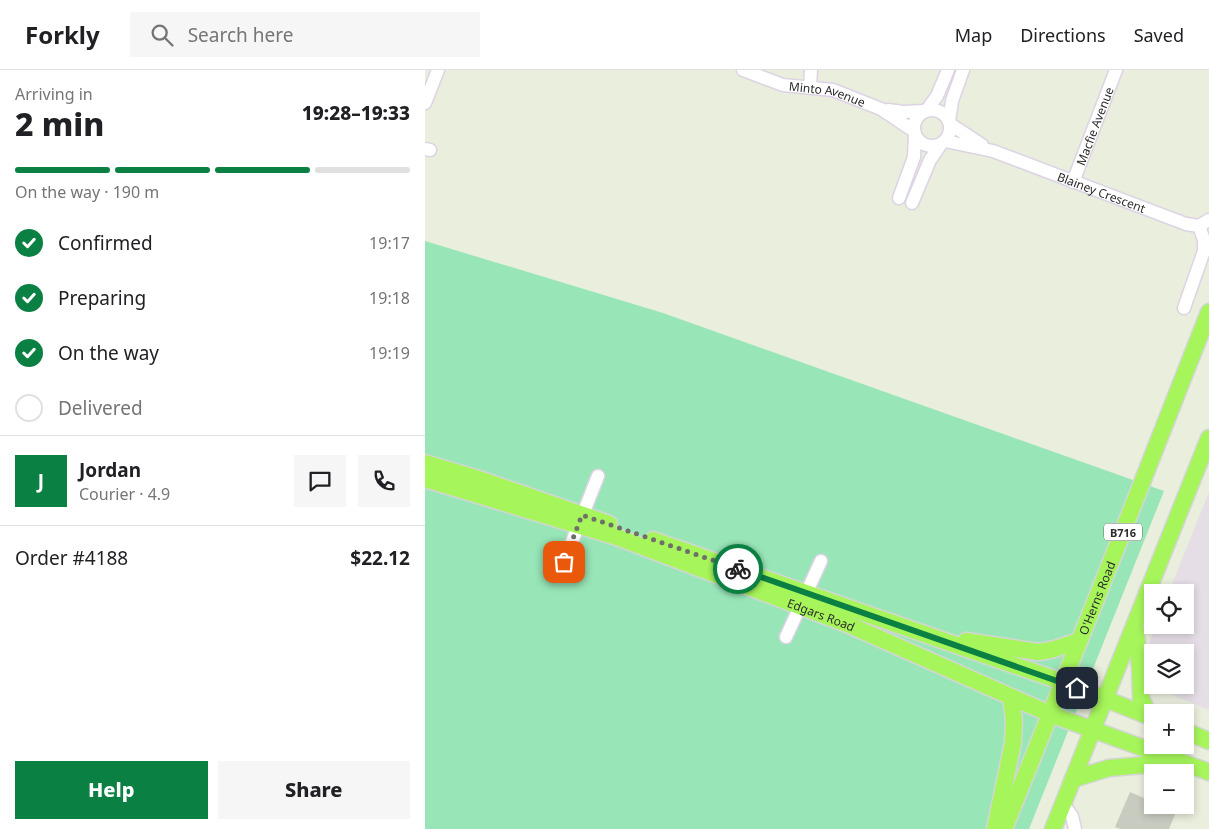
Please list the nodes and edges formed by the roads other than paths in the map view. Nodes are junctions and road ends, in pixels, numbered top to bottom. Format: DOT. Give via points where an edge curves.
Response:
graph roads {
  1 [pos="438,70"];
  2 [pos="743,70"];
  3 [pos="811,70"];
  4 [pos="948,70"];
  5 [pos="963,70"];
  6 [pos="1116,70"];
  7 [pos="810,88"];
  8 [pos="425,103"];
  9 [pos="881,109"];
  10 [pos="926,111"];
  11 [pos="950,123"];
  12 [pos="915,133"];
  13 [pos="943,142"];
  14 [pos="993,151"];
  15 [pos="1073,182"];
  16 [pos="899,198"];
  17 [pos="912,203"];
  18 [pos="1204,223"];
  19 [pos="1184,308"];
  20 [pos="1209,312"];
  21 [pos="1209,438"];
  22 [pos="425,463"];
  23 [pos="598,476"];
  24 [pos="425,479"];
  25 [pos="580,520"];
  26 [pos="821,561"];
  27 [pos="564,562"];
  28 [pos="804,600"];
  29 [pos="1135,622"];
  30 [pos="786,637"];
  31 [pos="935,638"];
  32 [pos="1079,641"];
  33 [pos="1063,682"];
  34 [pos="1011,697"];
  35 [pos="1105,699"];
  36 [pos="1144,704"];
  37 [pos="1050,714"];
  38 [pos="1144,714"];
  39 [pos="1092,730"];
  40 [pos="1194,735"];
  41 [pos="1209,741"];
  42 [pos="1167,756"];
  43 [pos="1209,772"];
  44 [pos="1073,779"];
  45 [pos="1063,804"];
  46 [pos="995,829"];
  47 [pos="1004,829"];
  48 [pos="1053,829"];
  49 [pos="1075,829"];
  1 -- 8 [label="street"];
  2 -- 7 [label="street, Minto Avenue" via="783,85"];
  3 -- 7 [label="street"];
  4 -- 10 [label="street" via="937,96"];
  5 -- 11 [label="street" via="952,101"];
  6 -- 15 [label="street, Macfie Avenue"];
  7 -- 9 [label="street, Minto Avenue" via="833,90"];
  9 -- 10 [label="street, Minto Avenue"];
  9 -- 12 [label="street, Minto Avenue"];
  10 -- 11 [label="street" via="937,110 947,116"];
  10 -- 12 [label="street" via="916,119"];
  11 -- 13 [label="street" via="950,134"];
  11 -- 14 [label="street, Blainey Crescent"];
  12 -- 13 [label="street" via="923,144 929,146"];
  12 -- 16 [label="street" via="913,162"];
  13 -- 14 [label="street, Blainey Crescent"];
  13 -- 17 [label="street" via="930,160"];
  14 -- 15 [label="street, Blainey Crescent"];
  15 -- 18 [label="street, Blainey Crescent" via="1177,221"];
  18 -- 19 [label="street" via="1204,251"];
  20 -- 32 [label="main road, O'Herns Road / B716"];
  21 -- 29 [label="main road"];
  22 -- 25 [label="main road, Edgars Road" via="479,479"];
  23 -- 25 [label="street"];
  24 -- 25 [label="main road, Edgars Road"];
  25 -- 27 [label="street"];
  25 -- 28 [label="main road, Edgars Road"];
  26 -- 28 [label="street"];
  28 -- 30 [label="street"];
  28 -- 31 [label="main road, Edgars Road"];
  28 -- 34 [label="main road, Edgars Road" via="847,624"];
  29 -- 35 [label="main road"];
  29 -- 36 [label="main road"];
  31 -- 32 [label="main road" via="1038,652"];
  31 -- 33 [label="main road, Edgars Road"];
  32 -- 33 [label="main road, O'Herns Road / B716"];
  33 -- 35 [label="main road, Edgars Road"];
  33 -- 37 [label="main road, O'Herns Road / B716"];
  34 -- 37 [label="main road, Edgars Road"];
  34 -- 46 [label="main road" via="1013,743"];
  35 -- 38 [label="main road, Edgars Road"];
  35 -- 39 [label="main road"];
  37 -- 39 [label="main road, Edgars Road"];
  37 -- 47 [label="main road, O'Herns Road / B716"];
  39 -- 42 [label="main road, Edgars Road"];
  39 -- 44 [label="main road"];
  40 -- 41 [label="main road"];
  42 -- 43 [label="main road, Edgars Road"];
  42 -- 44 [label="main road" via="1143,765 1109,768"];
  44 -- 45 [label="main road"];
  45 -- 48 [label="main road"];
  45 -- 49 [label="street" via="1072,816"];
}
